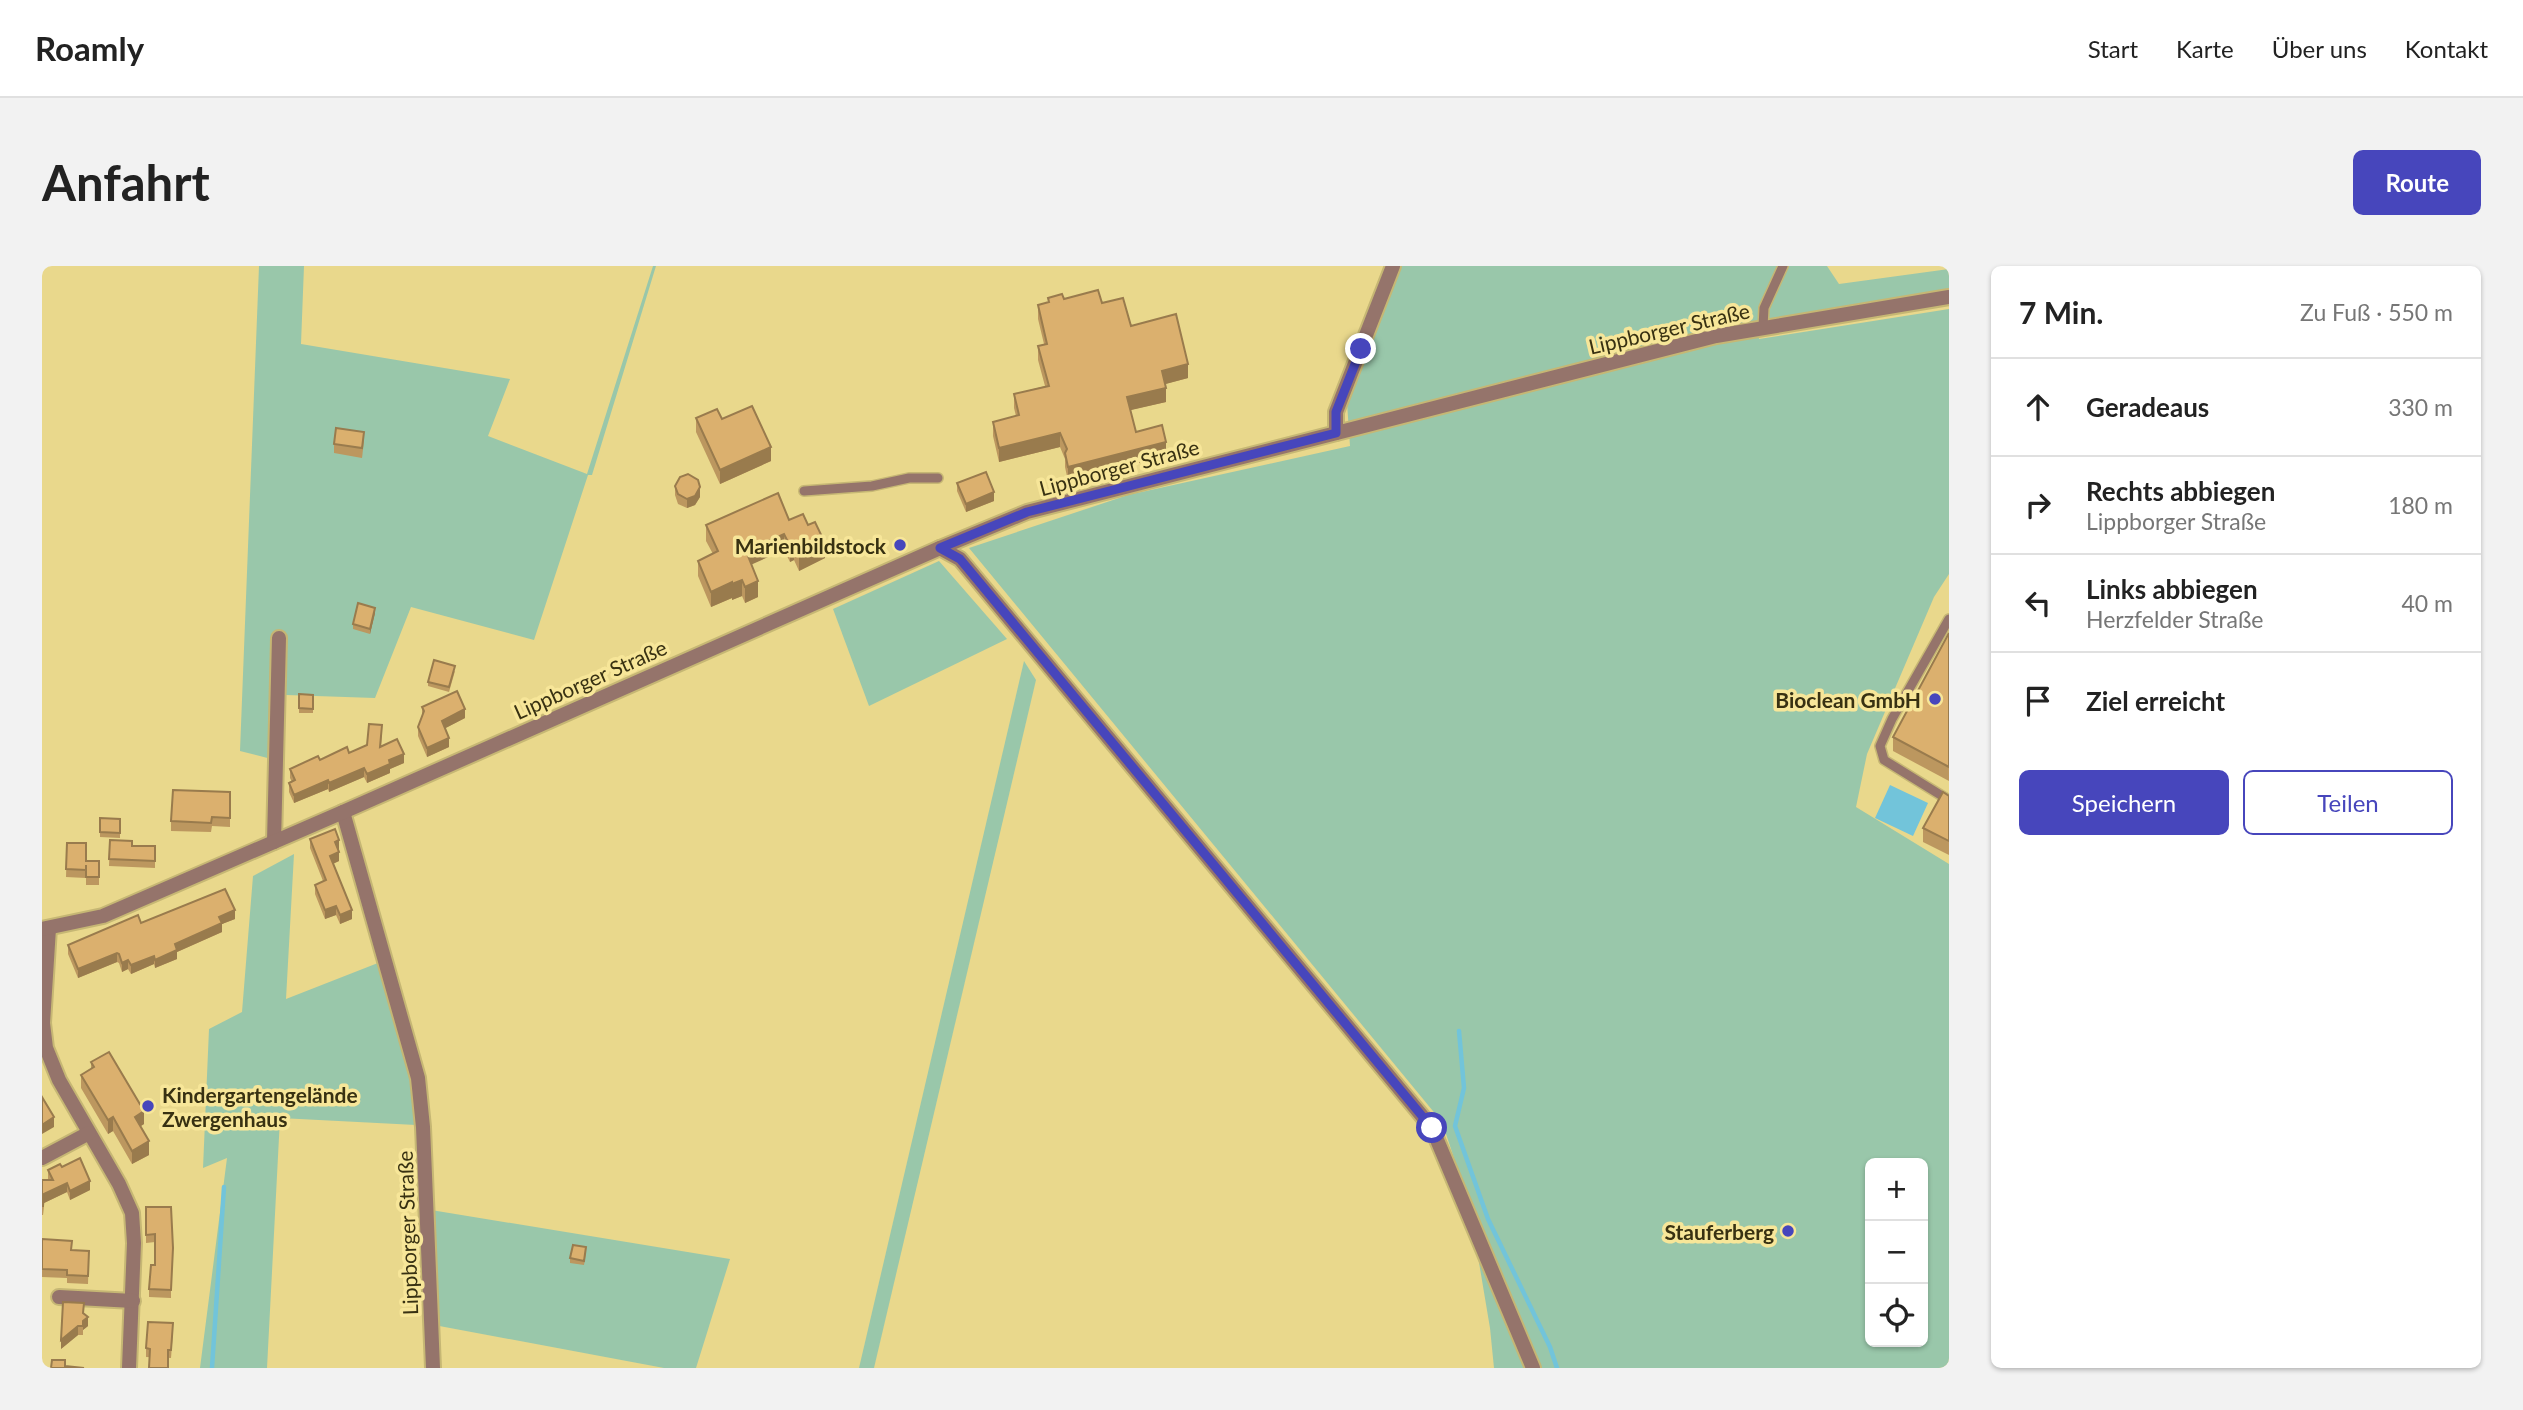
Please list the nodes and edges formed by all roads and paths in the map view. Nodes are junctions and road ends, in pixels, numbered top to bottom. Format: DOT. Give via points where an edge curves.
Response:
graph roads {
  1 [pos="1393,266"];
  2 [pos="1783,266"];
  3 [pos="1949,297"];
  4 [pos="1763,327"];
  5 [pos="1336,433"];
  6 [pos="938,478"];
  7 [pos="804,491"];
  8 [pos="940,548"];
  9 [pos="1949,619"];
  10 [pos="279,638"];
  11 [pos="1947,799"];
  12 [pos="343,812"];
  13 [pos="275,842"];
  14 [pos="46,929"];
  15 [pos="89,1133"];
  16 [pos="42,1158"];
  17 [pos="59,1297"];
  18 [pos="133,1301"];
  19 [pos="129,1368"];
  20 [pos="433,1368"];
  21 [pos="1533,1368"];
  1 -- 5 [label="street" via="1336,412"];
  2 -- 4 [label="lane" via="1764,308"];
  3 -- 4 [label="street, Lippborger Straße"];
  4 -- 5 [label="street, Lippborger Straße"];
  5 -- 8 [label="street, Lippborger Straße" via="1027,512"];
  6 -- 7 [label="lane"];
  8 -- 12 [label="street, Lippborger Straße"];
  8 -- 21 [label="street" via="960,559 1432,1128"];
  9 -- 11 [label="lane" via="1880,746 1884,761"];
  10 -- 13 [label="street"];
  12 -- 13 [label="street, Lippborger Straße"];
  12 -- 20 [label="street, Lippborger Straße" via="418,1078"];
  13 -- 14 [label="street, Lippborger Straße" via="103,916"];
  14 -- 15 [label="street" via="46,1048"];
  15 -- 16 [label="street"];
  15 -- 18 [label="street" via="132,1213"];
  17 -- 18 [label="street"];
  18 -- 19 [label="street"];
}
